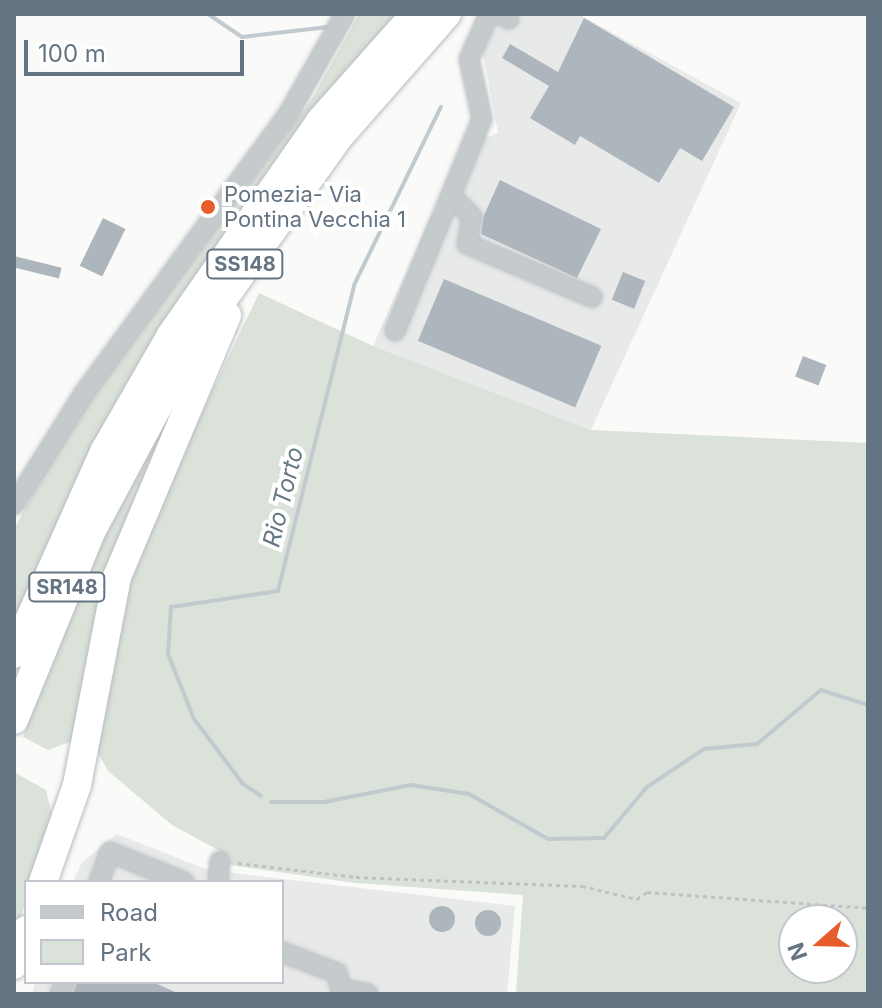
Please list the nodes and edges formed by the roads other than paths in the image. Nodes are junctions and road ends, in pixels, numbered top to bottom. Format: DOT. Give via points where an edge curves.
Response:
graph roads {
  1 [pos="345,14"];
  2 [pos="415,14"];
  3 [pos="447,14"];
  4 [pos="489,14"];
  5 [pos="404,44"];
  6 [pos="375,78"];
  7 [pos="451,196"];
  8 [pos="255,249"];
  9 [pos="592,297"];
  10 [pos="395,331"];
  11 [pos="116,453"];
  12 [pos="14,505"];
  13 [pos="14,654"];
  14 [pos="14,720"];
  15 [pos="229,862"];
  16 [pos="44,880"];
  17 [pos="100,880"];
  18 [pos="179,880"];
  19 [pos="219,880"];
  20 [pos="24,936"];
  21 [pos="284,953"];
  22 [pos="14,965"];
  23 [pos="341,992"];
  24 [pos="368,994"];
  1 -- 12 [label="street" via="277,131 84,393"];
  2 -- 5 [label="highway, SS148"];
  3 -- 5 [label="highway, SS148"];
  4 -- 7 [label="street" via="469,59 489,120"];
  5 -- 6 [label="highway, SS148"];
  6 -- 8 [label="highway, SS148"];
  6 -- 11 [label="highway, SS148" via="321,120 219,260"];
  7 -- 9 [label="street" via="472,217 467,244"];
  7 -- 10 [label="street"];
  8 -- 11 [label="highway, SS148"];
  8 -- 16 [label="highway" via="121,563 102,638 77,785"];
  11 -- 13 [label="highway, SR148"];
  11 -- 14 [label="highway, SR148"];
  15 -- 19 [label="street"];
  17 -- 18 [label="street" via="110,852"];
  20 -- 22 [label="highway"];
  21 -- 23 [label="street" via="337,973"];
  23 -- 24 [label="street"];
}
